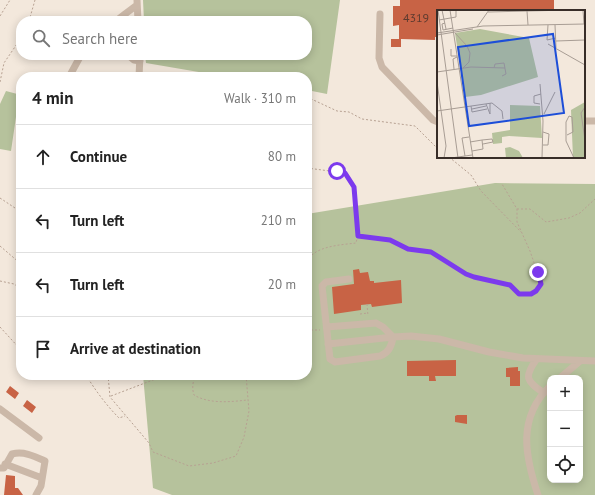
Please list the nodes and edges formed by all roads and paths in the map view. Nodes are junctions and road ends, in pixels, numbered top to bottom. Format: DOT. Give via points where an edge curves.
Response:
graph roads {
  1 [pos="10,0"];
  2 [pos="35,0"];
  3 [pos="137,2"];
  4 [pos="380,14"];
  5 [pos="0,16"];
  6 [pos="30,16"];
  7 [pos="126,16"];
  8 [pos="138,16"];
  9 [pos="16,45"];
  10 [pos="77,60"];
  11 [pos="140,60"];
  12 [pos="71,72"];
  13 [pos="139,72"];
  14 [pos="0,82"];
  15 [pos="312,99"];
  16 [pos="437,122"];
  17 [pos="437,148"];
  18 [pos="450,158"];
  19 [pos="312,169"];
  20 [pos="502,184"];
  21 [pos="0,198"];
  22 [pos="595,199"];
  23 [pos="16,209"];
  24 [pos="517,209"];
  25 [pos="521,232"];
  26 [pos="358,236"];
  27 [pos="0,246"];
  28 [pos="312,254"];
  29 [pos="16,260"];
  30 [pos="349,279"];
  31 [pos="0,281"];
  32 [pos="16,285"];
  33 [pos="367,304"];
  34 [pos="368,313"];
  35 [pos="360,314"];
  36 [pos="368,316"];
  37 [pos="0,327"];
  38 [pos="327,329"];
  39 [pos="312,330"];
  40 [pos="393,337"];
  41 [pos="328,344"];
  42 [pos="16,345"];
  43 [pos="536,360"];
  44 [pos="595,360"];
  45 [pos="580,361"];
  46 [pos="564,375"];
  47 [pos="90,380"];
  48 [pos="108,380"];
  49 [pos="153,380"];
  50 [pos="195,380"];
  51 [pos="246,380"];
  52 [pos="547,390"];
  53 [pos="544,393"];
  54 [pos="110,397"];
  55 [pos="248,400"];
  56 [pos="0,409"];
  57 [pos="126,416"];
  58 [pos="39,438"];
  59 [pos="3,466"];
  60 [pos="42,478"];
  61 [pos="36,495"];
  62 [pos="538,495"];
  1 -- 5 [label="path"];
  2 -- 6 [label="path"];
  3 -- 7 [label="street"];
  3 -- 8 [label="street"];
  4 -- 16 [label="street" via="382,67"];
  9 -- 14 [label="path" via="4,63"];
  10 -- 12 [label="street"];
  11 -- 13 [label="street"];
  15 -- 17 [label="path" via="336,111 349,112 362,119 415,126"];
  18 -- 25 [label="path" via="471,175 481,191"];
  19 -- 26 [label="path" via="345,173 354,187"];
  20 -- 24 [label="path"];
  21 -- 23 [label="path"];
  22 -- 24 [label="path" via="580,213 569,218 546,222 530,209"];
  24 -- 25 [label="path" via="517,222"];
  25 -- 26 [label="path" via="541,284 531,294 519,294 510,285 474,277 431,252 408,249 390,240"];
  26 -- 28 [label="path" via="356,243 329,247"];
  27 -- 29 [label="path"];
  30 -- 38 [label="street" via="326,282 322,286"];
  31 -- 32 [label="path"];
  33 -- 34 [label="path"];
  34 -- 35 [label="path"];
  34 -- 36 [label="path"];
  37 -- 42 [label="path"];
  38 -- 39 [label="path"];
  38 -- 40 [label="street" via="376,323"];
  38 -- 41 [label="street"];
  40 -- 41 [label="street"];
  40 -- 41 [label="street" via="392,344 384,355 335,362 330,359"];
  40 -- 43 [label="street" via="431,338"];
  43 -- 45 [label="street"];
  43 -- 53 [label="street" via="528,378 533,386"];
  44 -- 45 [label="street"];
  45 -- 46 [label="street"];
  47 -- 57 [label="path" via="107,406 119,418"];
  48 -- 54 [label="path"];
  49 -- 54 [label="path"];
  50 -- 55 [label="path" via="192,389 194,395 200,399"];
  51 -- 55 [label="path"];
  52 -- 53 [label="street"];
  53 -- 62 [label="street" via="528,423 526,448"];
  54 -- 57 [label="path"];
  55 -- 57 [label="path" via="249,411 244,437 236,456 193,466 184,465 153,452"];
  56 -- 58 [label="street"];
  59 -- 60 [label="street"];
  59 -- 60 [label="street" via="12,454 28,454 45,461"];
  60 -- 61 [label="street"];
}
